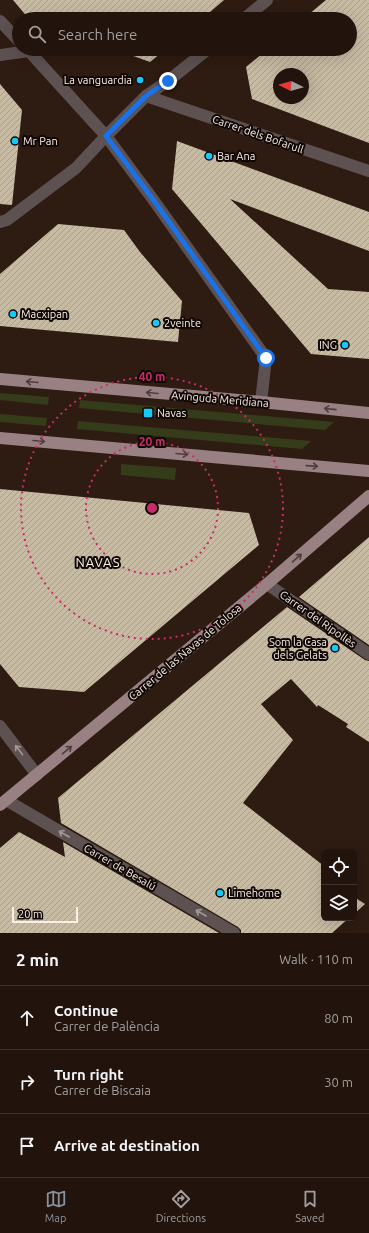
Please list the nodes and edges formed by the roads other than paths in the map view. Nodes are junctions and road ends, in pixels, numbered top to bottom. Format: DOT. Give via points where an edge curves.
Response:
graph roads {
  1 [pos="268,0"];
  2 [pos="253,12"];
  3 [pos="0,21"];
  4 [pos="12,34"];
  5 [pos="12,53"];
  6 [pos="0,55"];
  7 [pos="33,56"];
  8 [pos="199,56"];
  9 [pos="146,96"];
  10 [pos="106,136"];
  11 [pos="369,171"];
  12 [pos="0,222"];
  13 [pos="0,379"];
  14 [pos="261,402"];
  15 [pos="369,413"];
  16 [pos="0,438"];
  17 [pos="369,471"];
  18 [pos="369,496"];
  19 [pos="267,584"];
  20 [pos="369,654"];
  21 [pos="0,726"];
  22 [pos="37,775"];
  23 [pos="3,803"];
  24 [pos="234,933"];
  1 -- 2 [label="street"];
  3 -- 4 [label="street"];
  5 -- 6 [label="street"];
  7 -- 10 [label="street"];
  8 -- 9 [label="street"];
  9 -- 10 [label="street"];
  9 -- 11 [label="street, Carrer dels Bofarull"];
  10 -- 12 [label="street" via="76,168 7,220"];
  10 -- 14 [label="street" via="266,358"];
  14 -- 13 [label="main road, Avinguda Meridiana, one-way"];
  15 -- 14 [label="main road, Avinguda Meridiana, one-way"];
  16 -- 17 [label="main road, one-way"];
  19 -- 18 [label="main road, Carrer de las Navas de Tolosa, one-way"];
  19 -- 20 [label="street, Carrer del Ripollès"];
  22 -- 19 [label="main road, Carrer de las Navas de Tolosa, one-way"];
  22 -- 21 [label="street, one-way"];
  22 -- 23 [label="main road, Carrer de las Navas de Tolosa"];
  24 -- 23 [label="street, Carrer de Besalú, one-way"];
}
